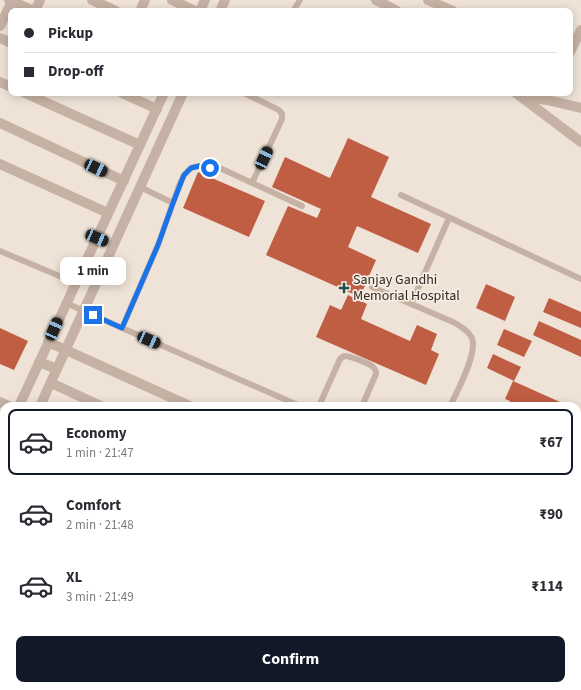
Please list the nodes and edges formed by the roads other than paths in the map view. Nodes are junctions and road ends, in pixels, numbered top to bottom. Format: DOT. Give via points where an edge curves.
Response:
graph roads {
  1 [pos="11,0"];
  2 [pos="92,0"];
  3 [pos="172,0"];
  4 [pos="376,0"];
  5 [pos="428,0"];
  6 [pos="28,8"];
  7 [pos="109,8"];
  8 [pos="189,8"];
  9 [pos="391,8"];
  10 [pos="446,8"];
  11 [pos="0,26"];
  12 [pos="581,30"];
  13 [pos="573,46"];
  14 [pos="32,96"];
  15 [pos="129,96"];
  16 [pos="163,96"];
  17 [pos="182,96"];
  18 [pos="250,96"];
  19 [pos="521,96"];
  20 [pos="539,96"];
  21 [pos="549,97"];
  22 [pos="581,108"];
  23 [pos="157,109"];
  24 [pos="0,124"];
  25 [pos="581,142"];
  26 [pos="140,145"];
  27 [pos="0,164"];
  28 [pos="124,181"];
  29 [pos="252,183"];
  30 [pos="140,187"];
  31 [pos="401,195"];
  32 [pos="173,203"];
  33 [pos="302,206"];
  34 [pos="108,213"];
  35 [pos="449,218"];
  36 [pos="97,238"];
  37 [pos="114,245"];
  38 [pos="0,250"];
  39 [pos="581,280"];
  40 [pos="76,283"];
  41 [pos="372,287"];
  42 [pos="66,303"];
  43 [pos="411,304"];
  44 [pos="84,310"];
  45 [pos="122,328"];
  46 [pos="48,342"];
  47 [pos="66,350"];
  48 [pos="39,362"];
  49 [pos="57,370"];
  50 [pos="51,383"];
  51 [pos="21,402"];
  52 [pos="42,402"];
  53 [pos="92,402"];
  54 [pos="181,402"];
  55 [pos="291,402"];
  56 [pos="321,402"];
  57 [pos="364,402"];
  58 [pos="452,402"];
  1 -- 6 [label="street"];
  1 -- 11 [label="street"];
  2 -- 7 [label="street"];
  3 -- 8 [label="street"];
  4 -- 9 [label="street"];
  5 -- 10 [label="street"];
  12 -- 13 [label="street"];
  14 -- 26 [label="street"];
  15 -- 23 [label="street"];
  16 -- 23 [label="street"];
  17 -- 30 [label="street"];
  18 -- 29 [label="lane" via="279,110 282,114"];
  19 -- 25 [label="street"];
  20 -- 21 [label="street"];
  21 -- 22 [label="street"];
  23 -- 26 [label="street"];
  24 -- 28 [label="street"];
  26 -- 28 [label="street"];
  27 -- 34 [label="street"];
  28 -- 34 [label="street"];
  29 -- 32 [label="lane" via="222,169 199,166 191,168 184,175"];
  29 -- 33 [label="lane"];
  30 -- 32 [label="lane"];
  30 -- 37 [label="street"];
  31 -- 35 [label="lane"];
  32 -- 45 [label="lane"];
  34 -- 36 [label="street"];
  35 -- 39 [label="lane"];
  35 -- 43 [label="lane"];
  36 -- 37 [label="street"];
  36 -- 40 [label="street"];
  37 -- 44 [label="street"];
  38 -- 40 [label="lane"];
  40 -- 42 [label="street"];
  41 -- 43 [label="lane"];
  42 -- 44 [label="lane"];
  42 -- 46 [label="street"];
  43 -- 58 [label="lane" via="453,322 465,329 472,339 471,358"];
  44 -- 45 [label="lane"];
  44 -- 47 [label="street"];
  45 -- 55 [label="lane"];
  46 -- 47 [label="street"];
  46 -- 48 [label="street"];
  47 -- 49 [label="street"];
  47 -- 54 [label="street"];
  48 -- 49 [label="street"];
  48 -- 51 [label="street"];
  49 -- 50 [label="street"];
  50 -- 52 [label="street"];
  50 -- 53 [label="street"];
  56 -- 57 [label="lane" via="340,359 348,356 375,369 376,374"];
}
